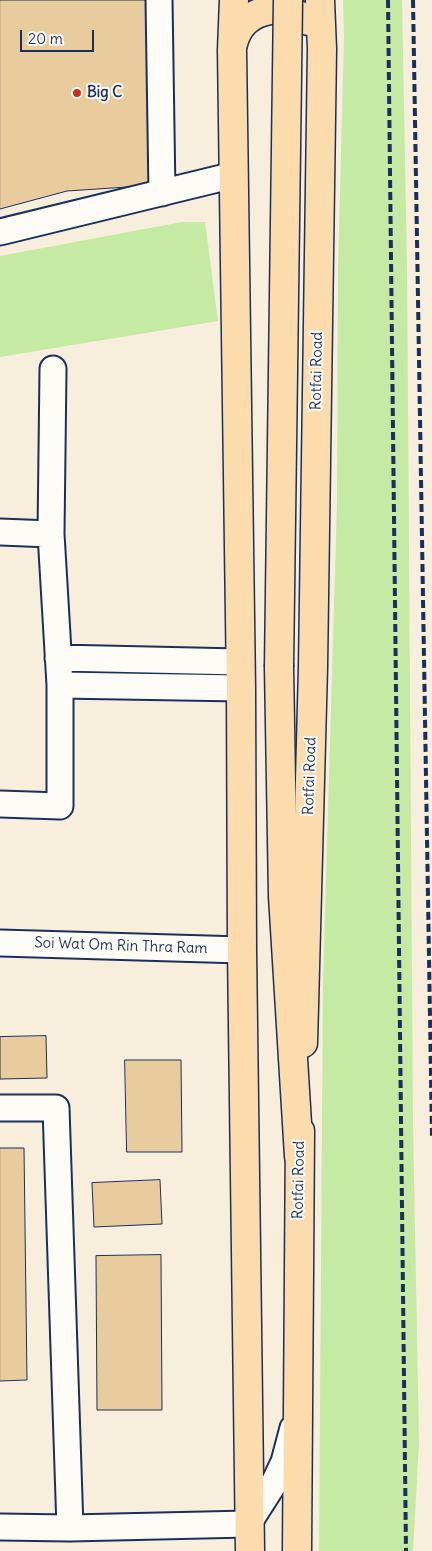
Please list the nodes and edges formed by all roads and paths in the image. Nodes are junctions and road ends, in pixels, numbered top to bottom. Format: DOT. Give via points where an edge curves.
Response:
graph roads {
  1 [pos="159,0"];
  2 [pos="234,0"];
  3 [pos="288,0"];
  4 [pos="320,0"];
  5 [pos="322,49"];
  6 [pos="232,50"];
  7 [pos="234,175"];
  8 [pos="162,193"];
  9 [pos="0,232"];
  10 [pos="54,369"];
  11 [pos="0,532"];
  12 [pos="51,534"];
  13 [pos="58,658"];
  14 [pos="241,675"];
  15 [pos="60,686"];
  16 [pos="0,804"];
  17 [pos="0,943"];
  18 [pos="242,950"];
  19 [pos="0,1108"];
  20 [pos="299,1156"];
  21 [pos="297,1414"];
  22 [pos="248,1524"];
  23 [pos="0,1527"];
  24 [pos="70,1528"];
  25 [pos="250,1551"];
  26 [pos="297,1551"];
  1 -- 8 [label="street"];
  2 -- 6 [label="main road"];
  3 -- 20 [label="main road, bridge" via="279,667 283,896"];
  4 -- 5 [label="main road, Rotfai Road"];
  5 -- 6 [label="main road" via="312,24 290,9 277,7 263,9 241,25"];
  5 -- 20 [label="main road, Rotfai Road" via="313,667"];
  6 -- 7 [label="main road"];
  7 -- 8 [label="street"];
  7 -- 14 [label="main road"];
  8 -- 9 [label="street"];
  10 -- 12 [label="street"];
  11 -- 12 [label="street"];
  12 -- 13 [label="street"];
  13 -- 14 [label="street"];
  13 -- 15 [label="street"];
  14 -- 15 [label="street"];
  14 -- 18 [label="main road"];
  15 -- 16 [label="street" via="60,806"];
  17 -- 18 [label="street, Soi Wat Om Rin Thra Ram"];
  18 -- 22 [label="main road"];
  19 -- 24 [label="street" via="56,1108"];
  20 -- 21 [label="main road, Rotfai Road"];
  21 -- 22 [label="street" via="284,1462"];
  21 -- 26 [label="main road, Rotfai Road"];
  22 -- 24 [label="street"];
  22 -- 25 [label="main road"];
  23 -- 24 [label="street"];
}
